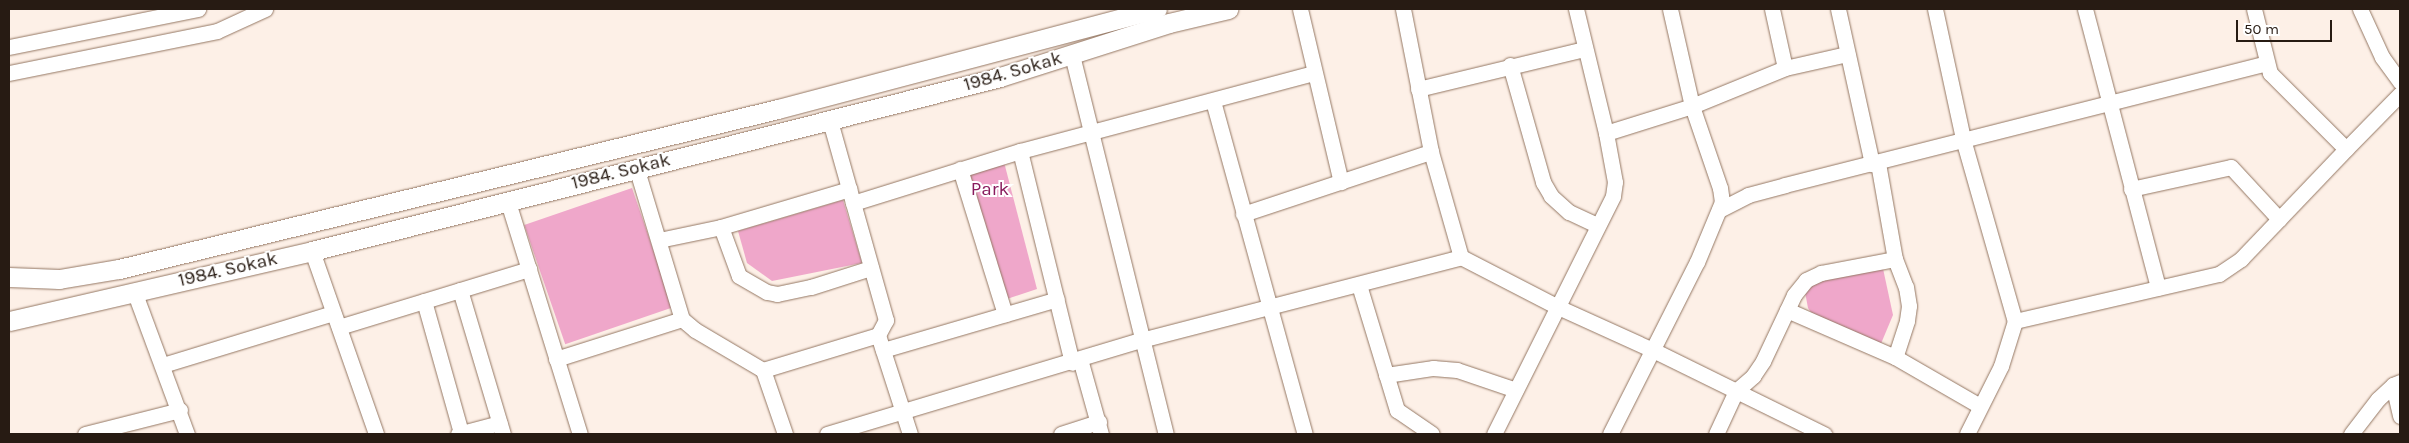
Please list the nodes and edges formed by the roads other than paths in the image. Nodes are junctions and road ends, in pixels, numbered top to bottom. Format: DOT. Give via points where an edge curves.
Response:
graph roads {
  1 [pos="198,9"];
  2 [pos="266,9"];
  3 [pos="1157,9"];
  4 [pos="1228,9"];
  5 [pos="1300,9"];
  6 [pos="1403,9"];
  7 [pos="1576,9"];
  8 [pos="1670,9"];
  9 [pos="1772,9"];
  10 [pos="1838,9"];
  11 [pos="1935,9"];
  12 [pos="2085,9"];
  13 [pos="2254,9"];
  14 [pos="2360,9"];
  15 [pos="9,47"];
  16 [pos="1584,49"];
  17 [pos="1847,54"];
  18 [pos="1072,55"];
  19 [pos="2268,63"];
  20 [pos="1510,65"];
  21 [pos="1786,68"];
  22 [pos="9,73"];
  23 [pos="1313,73"];
  24 [pos="2400,82"];
  25 [pos="1418,89"];
  26 [pos="2400,94"];
  27 [pos="1213,101"];
  28 [pos="2107,103"];
  29 [pos="1692,106"];
  30 [pos="830,120"];
  31 [pos="1090,131"];
  32 [pos="1606,133"];
  33 [pos="1963,139"];
  34 [pos="2346,149"];
  35 [pos="1020,150"];
  36 [pos="1431,152"];
  37 [pos="1875,163"];
  38 [pos="636,168"];
  39 [pos="960,169"];
  40 [pos="1341,182"];
  41 [pos="2131,189"];
  42 [pos="851,196"];
  43 [pos="508,202"];
  44 [pos="1719,210"];
  45 [pos="1243,214"];
  46 [pos="2279,219"];
  47 [pos="1597,226"];
  48 [pos="721,227"];
  49 [pos="659,240"];
  50 [pos="312,251"];
  51 [pos="1461,257"];
  52 [pos="1895,259"];
  53 [pos="871,268"];
  54 [pos="529,269"];
  55 [pos="9,277"];
  56 [pos="1359,285"];
  57 [pos="2158,288"];
  58 [pos="460,290"];
  59 [pos="134,291"];
  60 [pos="1057,299"];
  61 [pos="424,301"];
  62 [pos="1558,307"];
  63 [pos="1268,308"];
  64 [pos="1787,310"];
  65 [pos="333,313"];
  66 [pos="1005,314"];
  67 [pos="682,319"];
  68 [pos="9,321"];
  69 [pos="2015,321"];
  70 [pos="339,327"];
  71 [pos="878,335"];
  72 [pos="1141,340"];
  73 [pos="883,350"];
  74 [pos="1653,350"];
  75 [pos="1895,357"];
  76 [pos="556,359"];
  77 [pos="1076,361"];
  78 [pos="163,365"];
  79 [pos="763,370"];
  80 [pos="1386,375"];
  81 [pos="2396,383"];
  82 [pos="1516,390"];
  83 [pos="1736,391"];
  84 [pos="1980,406"];
  85 [pos="180,410"];
  86 [pos="903,411"];
  87 [pos="2400,416"];
  88 [pos="1100,428"];
  89 [pos="502,429"];
  90 [pos="95,433"];
  91 [pos="187,434"];
  92 [pos="376,434"];
  93 [pos="459,434"];
  94 [pos="580,434"];
  95 [pos="784,434"];
  96 [pos="827,434"];
  97 [pos="910,434"];
  98 [pos="1060,434"];
  99 [pos="1166,434"];
  100 [pos="1305,434"];
  101 [pos="1432,434"];
  102 [pos="1494,434"];
  103 [pos="1610,434"];
  104 [pos="1716,434"];
  105 [pos="1824,434"];
  106 [pos="1967,434"];
  107 [pos="2351,434"];
  1 -- 15 [label="street"];
  2 -- 22 [label="street" via="217,31"];
  3 -- 55 [label="main road" via="778,109 119,269 59,279"];
  4 -- 18 [label="main road, 1984. Sokak" via="1168,23"];
  5 -- 23 [label="street"];
  6 -- 25 [label="street"];
  7 -- 16 [label="street"];
  8 -- 29 [label="street"];
  9 -- 21 [label="street"];
  10 -- 17 [label="street"];
  11 -- 33 [label="street"];
  12 -- 28 [label="street"];
  13 -- 19 [label="street"];
  14 -- 24 [label="street" via="2382,57"];
  16 -- 20 [label="street"];
  16 -- 32 [label="street"];
  17 -- 21 [label="street"];
  17 -- 37 [label="street"];
  18 -- 30 [label="main road, 1984. Sokak" via="1000,77"];
  18 -- 31 [label="street"];
  19 -- 28 [label="street"];
  19 -- 34 [label="street" via="2270,73"];
  20 -- 25 [label="street"];
  20 -- 47 [label="street" via="1543,182 1551,196 1570,212"];
  21 -- 29 [label="street"];
  23 -- 27 [label="street"];
  23 -- 40 [label="street"];
  25 -- 36 [label="street"];
  26 -- 34 [label="street"];
  27 -- 31 [label="street"];
  27 -- 45 [label="street"];
  28 -- 33 [label="street"];
  28 -- 41 [label="street"];
  29 -- 32 [label="street"];
  29 -- 44 [label="street" via="1720,188"];
  30 -- 38 [label="main road, 1984. Sokak"];
  30 -- 42 [label="street"];
  31 -- 35 [label="street"];
  31 -- 72 [label="street"];
  32 -- 47 [label="street" via="1615,182 1613,196"];
  33 -- 37 [label="street"];
  33 -- 69 [label="street"];
  34 -- 46 [label="street"];
  35 -- 39 [label="street"];
  35 -- 60 [label="street"];
  36 -- 40 [label="street"];
  36 -- 51 [label="street"];
  37 -- 44 [label="street" via="1748,196"];
  37 -- 52 [label="street"];
  38 -- 43 [label="main road, 1984. Sokak"];
  38 -- 49 [label="street"];
  39 -- 42 [label="street"];
  39 -- 66 [label="street"];
  40 -- 45 [label="street"];
  41 -- 46 [label="street" via="2231,167"];
  41 -- 57 [label="street"];
  42 -- 48 [label="street"];
  42 -- 53 [label="street"];
  43 -- 50 [label="main road, 1984. Sokak"];
  43 -- 54 [label="street"];
  44 -- 74 [label="street"];
  45 -- 63 [label="street"];
  46 -- 57 [label="street" via="2241,259 2219,274"];
  47 -- 62 [label="street"];
  48 -- 49 [label="street"];
  48 -- 53 [label="street" via="739,276 767,292 776,294 811,287"];
  49 -- 67 [label="street"];
  50 -- 59 [label="main road, 1984. Sokak"];
  50 -- 65 [label="street"];
  51 -- 56 [label="street"];
  51 -- 62 [label="street"];
  52 -- 64 [label="street" via="1821,273 1806,280"];
  52 -- 75 [label="street" via="1906,287 1909,306 1908,321"];
  53 -- 71 [label="street" via="886,320"];
  54 -- 58 [label="street"];
  54 -- 76 [label="street"];
  56 -- 63 [label="street"];
  56 -- 80 [label="street"];
  57 -- 69 [label="street"];
  58 -- 61 [label="street"];
  58 -- 89 [label="street"];
  59 -- 68 [label="main road, 1984. Sokak"];
  59 -- 78 [label="street"];
  60 -- 66 [label="street"];
  60 -- 77 [label="street"];
  61 -- 70 [label="street"];
  61 -- 93 [label="street"];
  62 -- 74 [label="street"];
  62 -- 82 [label="street"];
  63 -- 72 [label="street"];
  63 -- 100 [label="street"];
  64 -- 75 [label="street"];
  64 -- 83 [label="street" via="1763,361 1753,376"];
  65 -- 70 [label="street"];
  65 -- 78 [label="street"];
  66 -- 73 [label="street"];
  67 -- 76 [label="street"];
  67 -- 79 [label="street"];
  69 -- 84 [label="street" via="2001,366"];
  70 -- 92 [label="street"];
  71 -- 73 [label="street"];
  71 -- 79 [label="street"];
  72 -- 77 [label="street"];
  72 -- 99 [label="street"];
  73 -- 86 [label="street"];
  74 -- 83 [label="street"];
  74 -- 103 [label="street"];
  75 -- 84 [label="street"];
  76 -- 94 [label="street"];
  77 -- 86 [label="street"];
  77 -- 88 [label="street"];
  78 -- 85 [label="street"];
  79 -- 95 [label="street"];
  80 -- 82 [label="street" via="1433,368 1458,370"];
  80 -- 101 [label="street" via="1397,410"];
  81 -- 87 [label="street"];
  81 -- 107 [label="street"];
  82 -- 102 [label="street"];
  83 -- 104 [label="street"];
  83 -- 105 [label="street"];
  84 -- 106 [label="street"];
  85 -- 90 [label="street"];
  85 -- 91 [label="street"];
  86 -- 96 [label="street"];
  86 -- 97 [label="street"];
  88 -- 98 [label="street"];
  89 -- 93 [label="street"];
}
